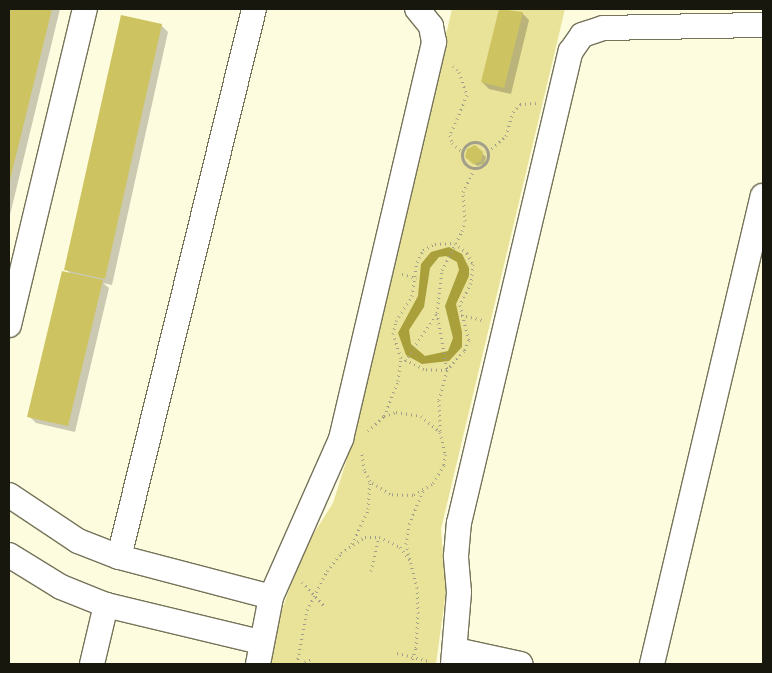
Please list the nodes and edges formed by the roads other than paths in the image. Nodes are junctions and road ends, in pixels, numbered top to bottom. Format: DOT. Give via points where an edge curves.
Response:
graph roads {
  1 [pos="85,9"];
  2 [pos="254,9"];
  3 [pos="417,9"];
  4 [pos="763,25"];
  5 [pos="763,196"];
  6 [pos="9,325"];
  7 [pos="9,495"];
  8 [pos="9,556"];
  9 [pos="119,557"];
  10 [pos="271,597"];
  11 [pos="106,605"];
  12 [pos="259,653"];
  13 [pos="447,659"];
  14 [pos="92,664"];
  15 [pos="520,664"];
  16 [pos="652,664"];
  1 -- 6 [label="street"];
  2 -- 9 [label="street"];
  3 -- 10 [label="street" via="431,26 431,52 341,439"];
  4 -- 13 [label="street" via="603,28 578,40 570,51 459,523"];
  5 -- 16 [label="street"];
  7 -- 9 [label="street" via="78,541"];
  8 -- 11 [label="street" via="61,587"];
  9 -- 10 [label="street"];
  10 -- 12 [label="street"];
  11 -- 12 [label="street"];
  11 -- 14 [label="street"];
  13 -- 15 [label="street"];
}
